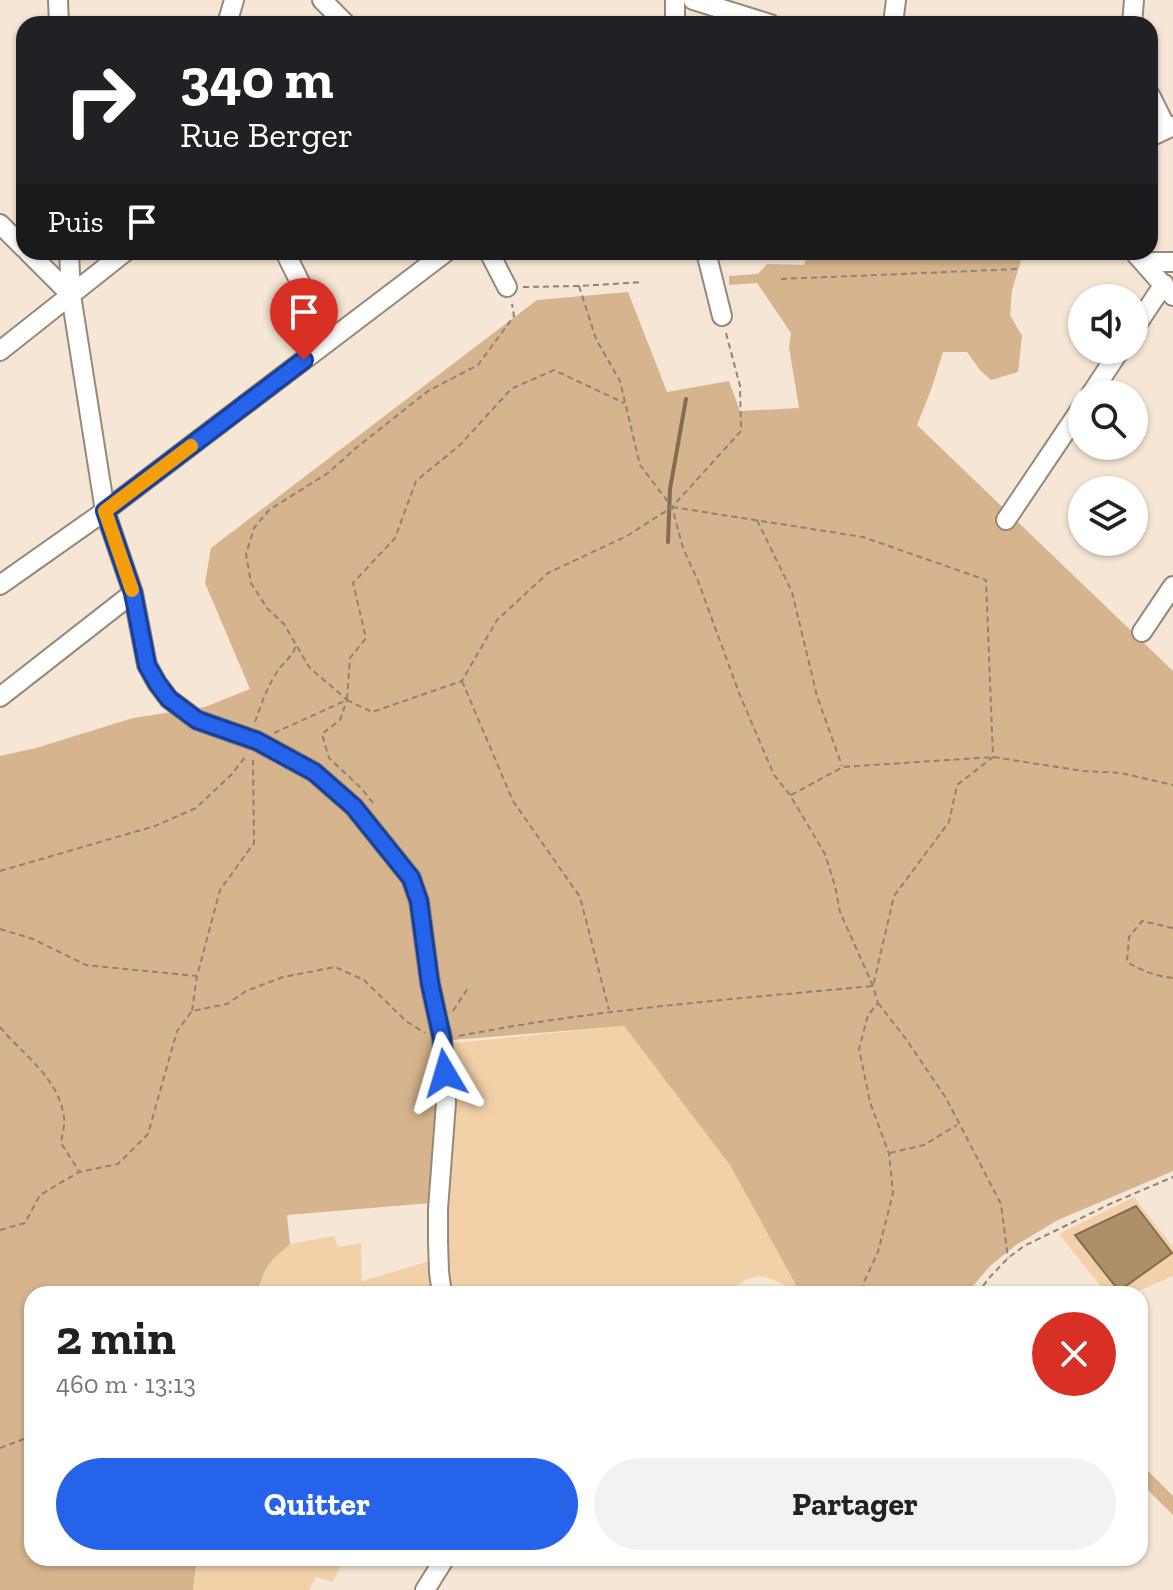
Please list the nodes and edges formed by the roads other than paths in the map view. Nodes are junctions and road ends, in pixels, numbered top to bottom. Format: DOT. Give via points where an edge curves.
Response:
graph roads {
  1 [pos="322,0"];
  2 [pos="693,0"];
  3 [pos="338,16"];
  4 [pos="744,16"];
  5 [pos="0,224"];
  6 [pos="16,240"];
  7 [pos="36,260"];
  8 [pos="69,260"];
  9 [pos="115,260"];
  10 [pos="289,260"];
  11 [pos="435,260"];
  12 [pos="493,260"];
  13 [pos="708,260"];
  14 [pos="1142,260"];
  15 [pos="507,287"];
  16 [pos="1168,290"];
  17 [pos="71,295"];
  18 [pos="1148,313"];
  19 [pos="722,316"];
  20 [pos="329,341"];
  21 [pos="0,351"];
  22 [pos="1068,428"];
  23 [pos="105,511"];
  24 [pos="1006,520"];
  25 [pos="0,585"];
  26 [pos="1173,586"];
  27 [pos="134,601"];
  28 [pos="1142,632"];
  29 [pos="0,697"];
  30 [pos="441,1286"];
  31 [pos="440,1566"];
  32 [pos="425,1590"];
  1 -- 3 [label="street"];
  2 -- 4 [label="street"];
  5 -- 6 [label="street"];
  7 -- 17 [label="street"];
  8 -- 17 [label="street"];
  9 -- 17 [label="street"];
  10 -- 20 [label="street"];
  11 -- 20 [label="street"];
  12 -- 15 [label="street"];
  13 -- 19 [label="street"];
  14 -- 16 [label="street"];
  16 -- 18 [label="street"];
  17 -- 21 [label="street"];
  17 -- 23 [label="street"];
  20 -- 23 [label="street"];
  22 -- 24 [label="street"];
  23 -- 25 [label="street"];
  23 -- 27 [label="street"];
  26 -- 28 [label="street"];
  27 -- 29 [label="street"];
  27 -- 30 [label="street" via="147,665 169,699 197,720 257,741 314,772 354,807 411,878 441,1036 446,1103 438,1209"];
  31 -- 32 [label="street"];
}
